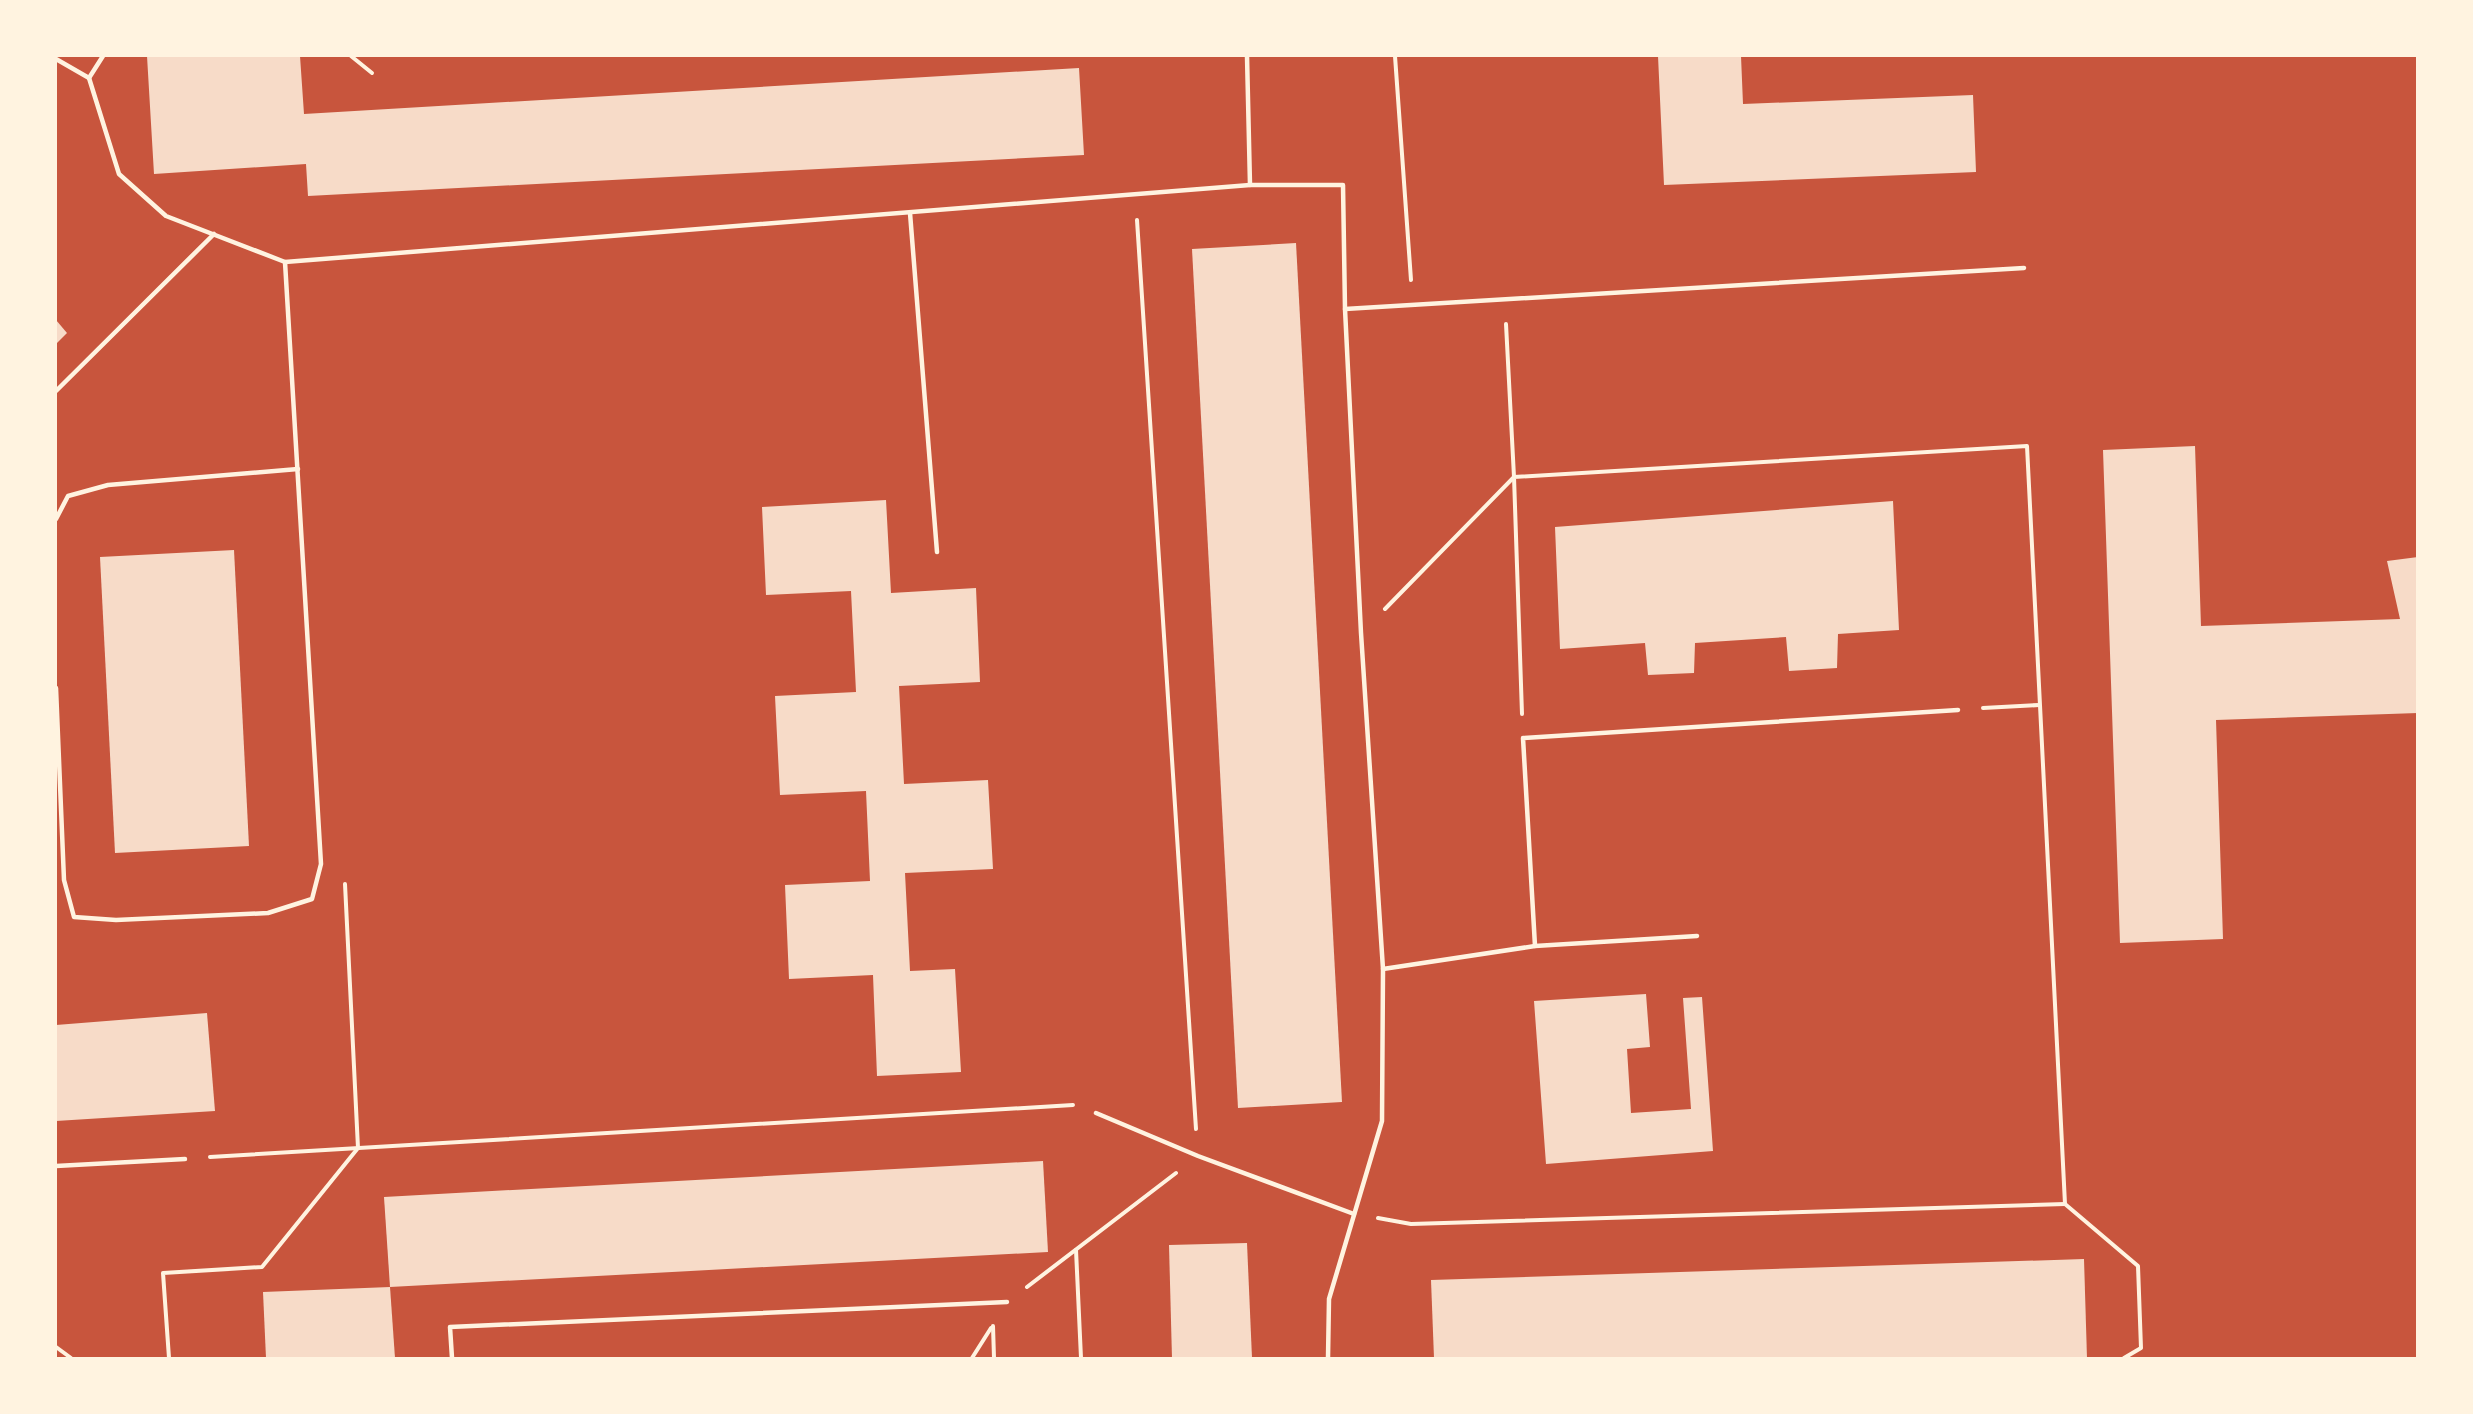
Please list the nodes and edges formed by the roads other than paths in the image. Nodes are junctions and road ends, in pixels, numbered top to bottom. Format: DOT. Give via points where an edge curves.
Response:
graph roads {
  1 [pos="103,56"];
  2 [pos="1247,56"];
  3 [pos="56,59"];
  4 [pos="89,78"];
  5 [pos="1250,185"];
  6 [pos="910,213"];
  7 [pos="214,234"];
  8 [pos="285,262"];
  9 [pos="2024,268"];
  10 [pos="1345,309"];
  11 [pos="56,391"];
  12 [pos="298,469"];
  13 [pos="56,519"];
  14 [pos="937,552"];
  15 [pos="56,688"];
  16 [pos="1958,710"];
  17 [pos="1697,936"];
  18 [pos="1535,946"];
  19 [pos="1383,969"];
  20 [pos="1096,1113"];
  21 [pos="185,1159"];
  22 [pos="56,1166"];
  23 [pos="1354,1214"];
  24 [pos="1007,1302"];
  25 [pos="452,1359"];
  26 [pos="1328,1359"];
  1 -- 4 [label="lane"];
  2 -- 5 [label="lane"];
  3 -- 4 [label="lane"];
  4 -- 7 [label="lane" via="119,174 166,216"];
  5 -- 6 [label="lane"];
  5 -- 10 [label="lane" via="1343,185"];
  6 -- 8 [label="lane"];
  6 -- 14 [label="lane"];
  7 -- 8 [label="lane"];
  7 -- 11 [label="lane"];
  8 -- 12 [label="lane"];
  9 -- 10 [label="lane"];
  10 -- 19 [label="lane"];
  12 -- 13 [label="lane" via="108,485 68,496"];
  12 -- 15 [label="lane" via="321,864 312,899 268,913 116,920 74,917 64,880"];
  16 -- 18 [label="lane" via="1523,738"];
  17 -- 18 [label="lane"];
  18 -- 19 [label="lane"];
  19 -- 23 [label="lane" via="1382,1121"];
  20 -- 23 [label="lane"];
  21 -- 22 [label="lane"];
  23 -- 26 [label="lane" via="1329,1299"];
  24 -- 25 [label="lane" via="450,1327"];
}
